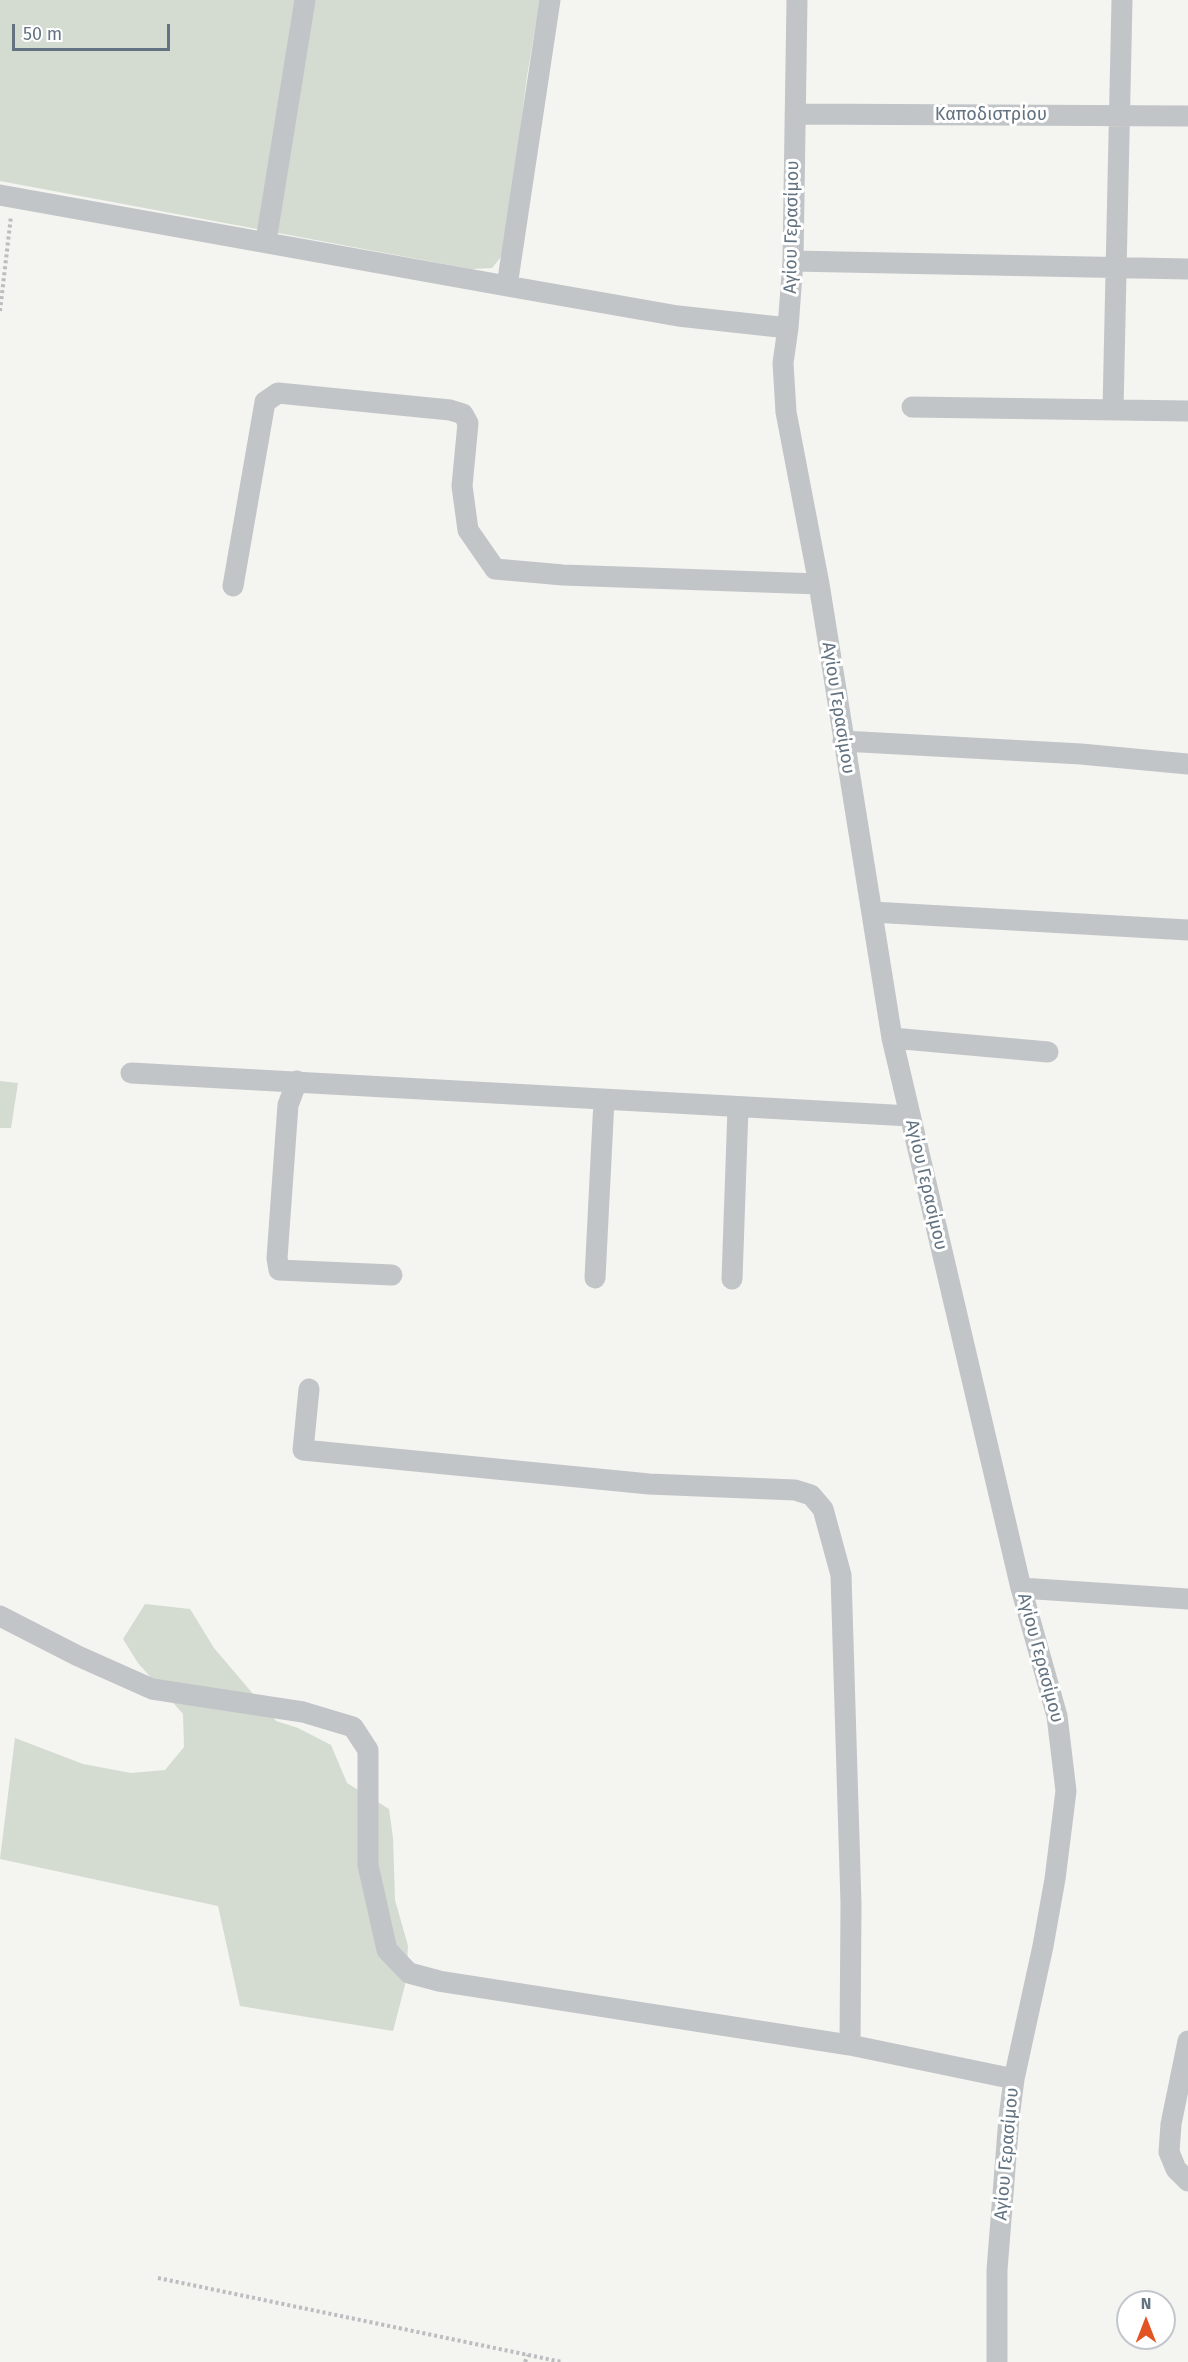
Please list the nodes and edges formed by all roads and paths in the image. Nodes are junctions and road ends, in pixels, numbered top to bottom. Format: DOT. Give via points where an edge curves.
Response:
graph roads {
  1 [pos="305,0"];
  2 [pos="550,0"];
  3 [pos="797,0"];
  4 [pos="1122,0"];
  5 [pos="795,114"];
  6 [pos="1120,115"];
  7 [pos="1188,116"];
  8 [pos="6,196"];
  9 [pos="266,242"];
  10 [pos="793,261"];
  11 [pos="1116,268"];
  12 [pos="1188,269"];
  13 [pos="507,286"];
  14 [pos="0,311"];
  15 [pos="788,328"];
  16 [pos="912,406"];
  17 [pos="1113,410"];
  18 [pos="1188,411"];
  19 [pos="819,584"];
  20 [pos="233,586"];
  21 [pos="843,741"];
  22 [pos="1188,764"];
  23 [pos="872,912"];
  24 [pos="1188,930"];
  25 [pos="892,1038"];
  26 [pos="1048,1052"];
  27 [pos="131,1073"];
  28 [pos="297,1082"];
  29 [pos="604,1100"];
  30 [pos="738,1108"];
  31 [pos="910,1116"];
  32 [pos="392,1275"];
  33 [pos="595,1278"];
  34 [pos="732,1279"];
  35 [pos="309,1389"];
  36 [pos="1021,1588"];
  37 [pos="1188,1599"];
  38 [pos="0,1616"];
  39 [pos="1188,2041"];
  40 [pos="850,2045"];
  41 [pos="1014,2079"];
  42 [pos="1188,2181"];
  43 [pos="158,2278"];
  44 [pos="528,2355"];
  45 [pos="525,2362"];
  46 [pos="562,2362"];
  47 [pos="997,2362"];
  1 -- 9 [label="street"];
  2 -- 13 [label="street"];
  3 -- 5 [label="street, Αγίου Γερασίμου"];
  4 -- 6 [label="street"];
  5 -- 6 [label="street, Καποδιστρίου"];
  5 -- 10 [label="street, Αγίου Γερασίμου"];
  6 -- 7 [label="street, Καποδιστρίου"];
  6 -- 11 [label="street"];
  8 -- 9 [label="street"];
  8 -- 14 [label="path"];
  9 -- 13 [label="street"];
  10 -- 11 [label="street"];
  10 -- 15 [label="street, Αγίου Γερασίμου"];
  11 -- 12 [label="street"];
  11 -- 17 [label="street"];
  13 -- 15 [label="street" via="678,316"];
  15 -- 19 [label="street, Αγίου Γερασίμου" via="783,363 786,412"];
  16 -- 17 [label="street"];
  17 -- 18 [label="street"];
  19 -- 20 [label="street" via="495,569 468,531 462,486 468,423 463,414 278,393 265,402"];
  19 -- 21 [label="street, Αγίου Γερασίμου"];
  21 -- 22 [label="street"];
  21 -- 23 [label="street, Αγίου Γερασίμου"];
  23 -- 24 [label="street"];
  23 -- 25 [label="street, Αγίου Γερασίμου"];
  25 -- 26 [label="street"];
  25 -- 31 [label="street, Αγίου Γερασίμου"];
  27 -- 28 [label="street"];
  28 -- 29 [label="street"];
  28 -- 32 [label="street" via="288,1105 279,1269"];
  29 -- 30 [label="street"];
  29 -- 33 [label="street"];
  30 -- 31 [label="street"];
  30 -- 34 [label="street"];
  31 -- 36 [label="street, Αγίου Γερασίμου"];
  35 -- 40 [label="street" via="303,1450 649,1484 795,1490 811,1495 823,1509 841,1575 851,1904"];
  36 -- 37 [label="street"];
  36 -- 41 [label="street, Αγίου Γερασίμου" via="1057,1716 1066,1791 1047,1923"];
  38 -- 40 [label="street" via="152,1689 303,1712 353,1727 368,1750 368,1865 387,1950 409,1973 439,1981"];
  39 -- 42 [label="street" via="1171,2124 1170,2152 1176,2169"];
  40 -- 41 [label="street"];
  41 -- 47 [label="street, Αγίου Γερασίμου" via="997,2270"];
  43 -- 44 [label="path"];
  44 -- 45 [label="path"];
  44 -- 46 [label="path"];
}
